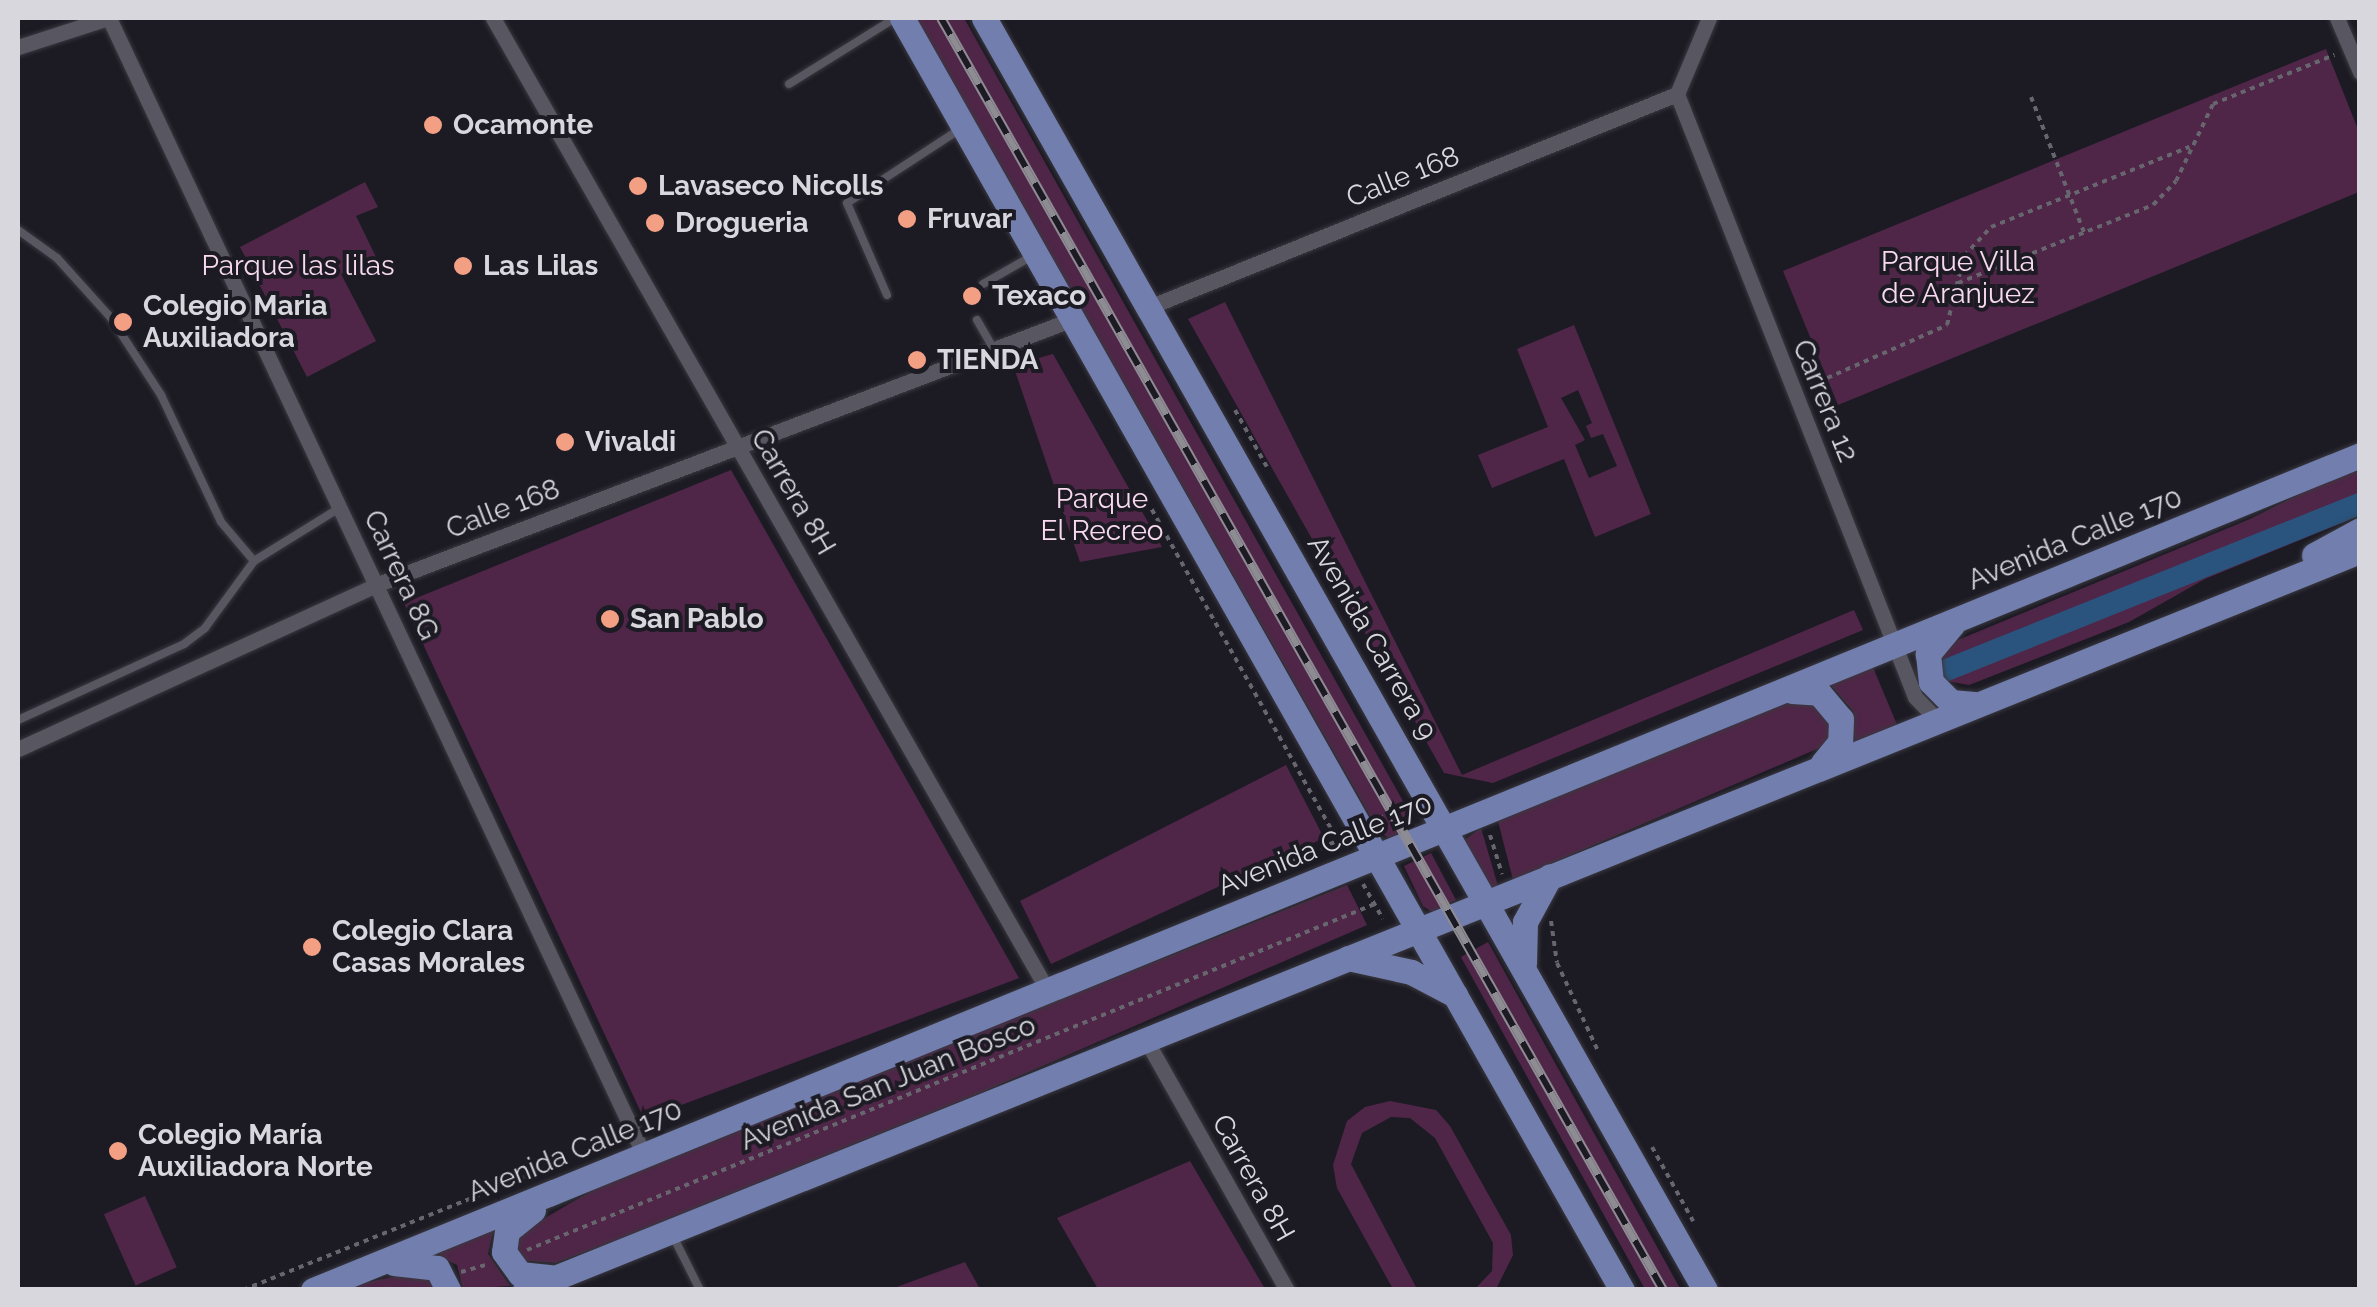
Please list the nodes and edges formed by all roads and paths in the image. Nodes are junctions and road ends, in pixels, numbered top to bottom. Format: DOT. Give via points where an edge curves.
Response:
graph roads {
  1 [pos="109,18"];
  2 [pos="493,18"];
  3 [pos="898,18"];
  4 [pos="984,18"];
  5 [pos="1709,18"];
  6 [pos="2337,18"];
  7 [pos="18,47"];
  8 [pos="2350,49"];
  9 [pos="2360,72"];
  10 [pos="789,84"];
  11 [pos="1677,94"];
  12 [pos="2031,97"];
  13 [pos="964,126"];
  14 [pos="2189,147"];
  15 [pos="2069,196"];
  16 [pos="18,230"];
  17 [pos="2084,233"];
  18 [pos="1036,254"];
  19 [pos="1958,283"];
  20 [pos="983,284"];
  21 [pos="887,295"];
  22 [pos="1149,307"];
  23 [pos="1073,318"];
  24 [pos="978,320"];
  25 [pos="994,349"];
  26 [pos="1794,392"];
  27 [pos="736,444"];
  28 [pos="2360,455"];
  29 [pos="341,507"];
  30 [pos="2360,530"];
  31 [pos="2360,551"];
  32 [pos="254,562"];
  33 [pos="378,584"];
  34 [pos="2213,610"];
  35 [pos="1964,617"];
  36 [pos="1895,646"];
  37 [pos="1764,699"];
  38 [pos="1979,704"];
  39 [pos="18,720"];
  40 [pos="1937,720"];
  41 [pos="18,749"];
  42 [pos="1805,772"];
  43 [pos="1488,826"];
  44 [pos="1445,829"];
  45 [pos="1378,856"];
  46 [pos="1550,876"];
  47 [pos="1360,879"];
  48 [pos="1496,892"];
  49 [pos="1375,904"];
  50 [pos="1383,918"];
  51 [pos="1550,920"];
  52 [pos="1419,929"];
  53 [pos="1348,958"];
  54 [pos="1524,968"];
  55 [pos="1048,991"];
  56 [pos="1456,996"];
  57 [pos="1146,1040"];
  58 [pos="1606,1065"];
  59 [pos="1649,1143"];
  60 [pos="644,1155"];
  61 [pos="604,1172"];
  62 [pos="670,1231"];
  63 [pos="1698,1235"];
  64 [pos="506,1258"];
  65 [pos="374,1264"];
  66 [pos="558,1276"];
  67 [pos="446,1283"];
  68 [pos="313,1290"];
  69 [pos="524,1290"];
  70 [pos="700,1290"];
  71 [pos="1287,1290"];
  72 [pos="1622,1290"];
  73 [pos="1706,1290"];
  1 -- 7 [label="street"];
  1 -- 29 [label="street, Carrera 8G"];
  2 -- 27 [label="street, Carrera 8H"];
  3 -- 10 [label="lane"];
  3 -- 13 [label="main road"];
  4 -- 22 [label="main road, Avenida Carrera 9"];
  5 -- 11 [label="street"];
  6 -- 8 [label="street"];
  8 -- 9 [label="street"];
  8 -- 14 [label="path" via="2213,104"];
  11 -- 22 [label="street, Calle 168"];
  11 -- 26 [label="street, Carrera 12"];
  12 -- 15 [label="path"];
  13 -- 18 [label="main road"];
  13 -- 21 [label="lane" via="853,194 845,207"];
  14 -- 15 [label="path"];
  14 -- 17 [label="path" via="2166,195"];
  15 -- 17 [label="path"];
  15 -- 19 [label="path" via="1976,240"];
  16 -- 32 [label="lane" via="57,258 112,318 161,395 221,522"];
  17 -- 19 [label="path"];
  18 -- 20 [label="lane"];
  18 -- 23 [label="main road"];
  19 -- 26 [label="path" via="1946,324 1928,338"];
  22 -- 44 [label="main road, Avenida Carrera 9"];
  23 -- 25 [label="street, Calle 168"];
  23 -- 45 [label="main road"];
  24 -- 25 [label="lane"];
  25 -- 27 [label="street, Calle 168"];
  26 -- 36 [label="street, Carrera 12"];
  27 -- 33 [label="street, Calle 168"];
  27 -- 55 [label="street, Carrera 8H"];
  28 -- 35 [label="main road, Avenida Calle 170"];
  29 -- 32 [label="lane"];
  29 -- 33 [label="street, Carrera 8G"];
  30 -- 34 [label="main road"];
  31 -- 34 [label="main road"];
  32 -- 39 [label="lane" via="184,644"];
  33 -- 41 [label="street, Calle 168"];
  33 -- 60 [label="street, Carrera 8G"];
  34 -- 38 [label="main road"];
  35 -- 36 [label="main road, Avenida Calle 170"];
  35 -- 38 [label="main road" via="1934,641 1927,668 1939,694"];
  36 -- 37 [label="main road, Avenida Calle 170"];
  36 -- 40 [label="street, Carrera 12" via="1915,697"];
  37 -- 42 [label="main road" via="1808,689 1836,708 1840,742 1827,761"];
  37 -- 44 [label="main road, Avenida Calle 170"];
  38 -- 40 [label="main road"];
  40 -- 42 [label="main road"];
  42 -- 46 [label="main road"];
  43 -- 48 [label="path"];
  44 -- 45 [label="main road, Avenida Calle 170"];
  44 -- 48 [label="main road, Avenida Carrera 9"];
  45 -- 52 [label="main road"];
  45 -- 55 [label="main road, Avenida Calle 170"];
  46 -- 48 [label="main road"];
  46 -- 54 [label="main road" via="1525,922"];
  47 -- 49 [label="path"];
  48 -- 52 [label="main road"];
  48 -- 54 [label="main road, Avenida Carrera 9"];
  49 -- 50 [label="path"];
  49 -- 64 [label="path, Avenida San Juan Bosco"];
  51 -- 58 [label="path" via="1557,963"];
  52 -- 53 [label="main road"];
  52 -- 56 [label="main road"];
  53 -- 56 [label="main road" via="1411,972"];
  53 -- 57 [label="main road"];
  54 -- 73 [label="main road, Avenida Carrera 9"];
  55 -- 60 [label="main road, Avenida Calle 170"];
  56 -- 72 [label="main road"];
  57 -- 62 [label="main road"];
  57 -- 71 [label="street, Carrera 8H"];
  59 -- 63 [label="path" via="1688,1204"];
  60 -- 61 [label="main road, Avenida Calle 170"];
  61 -- 64 [label="main road" via="514,1222"];
  61 -- 65 [label="main road, Avenida Calle 170"];
  62 -- 66 [label="main road"];
  62 -- 70 [label="lane"];
  64 -- 66 [label="main road" via="520,1274"];
  64 -- 67 [label="path, Avenida San Juan Bosco"];
  65 -- 67 [label="main road" via="425,1262"];
  65 -- 68 [label="main road, Avenida Calle 170"];
  66 -- 69 [label="main road"];
}
